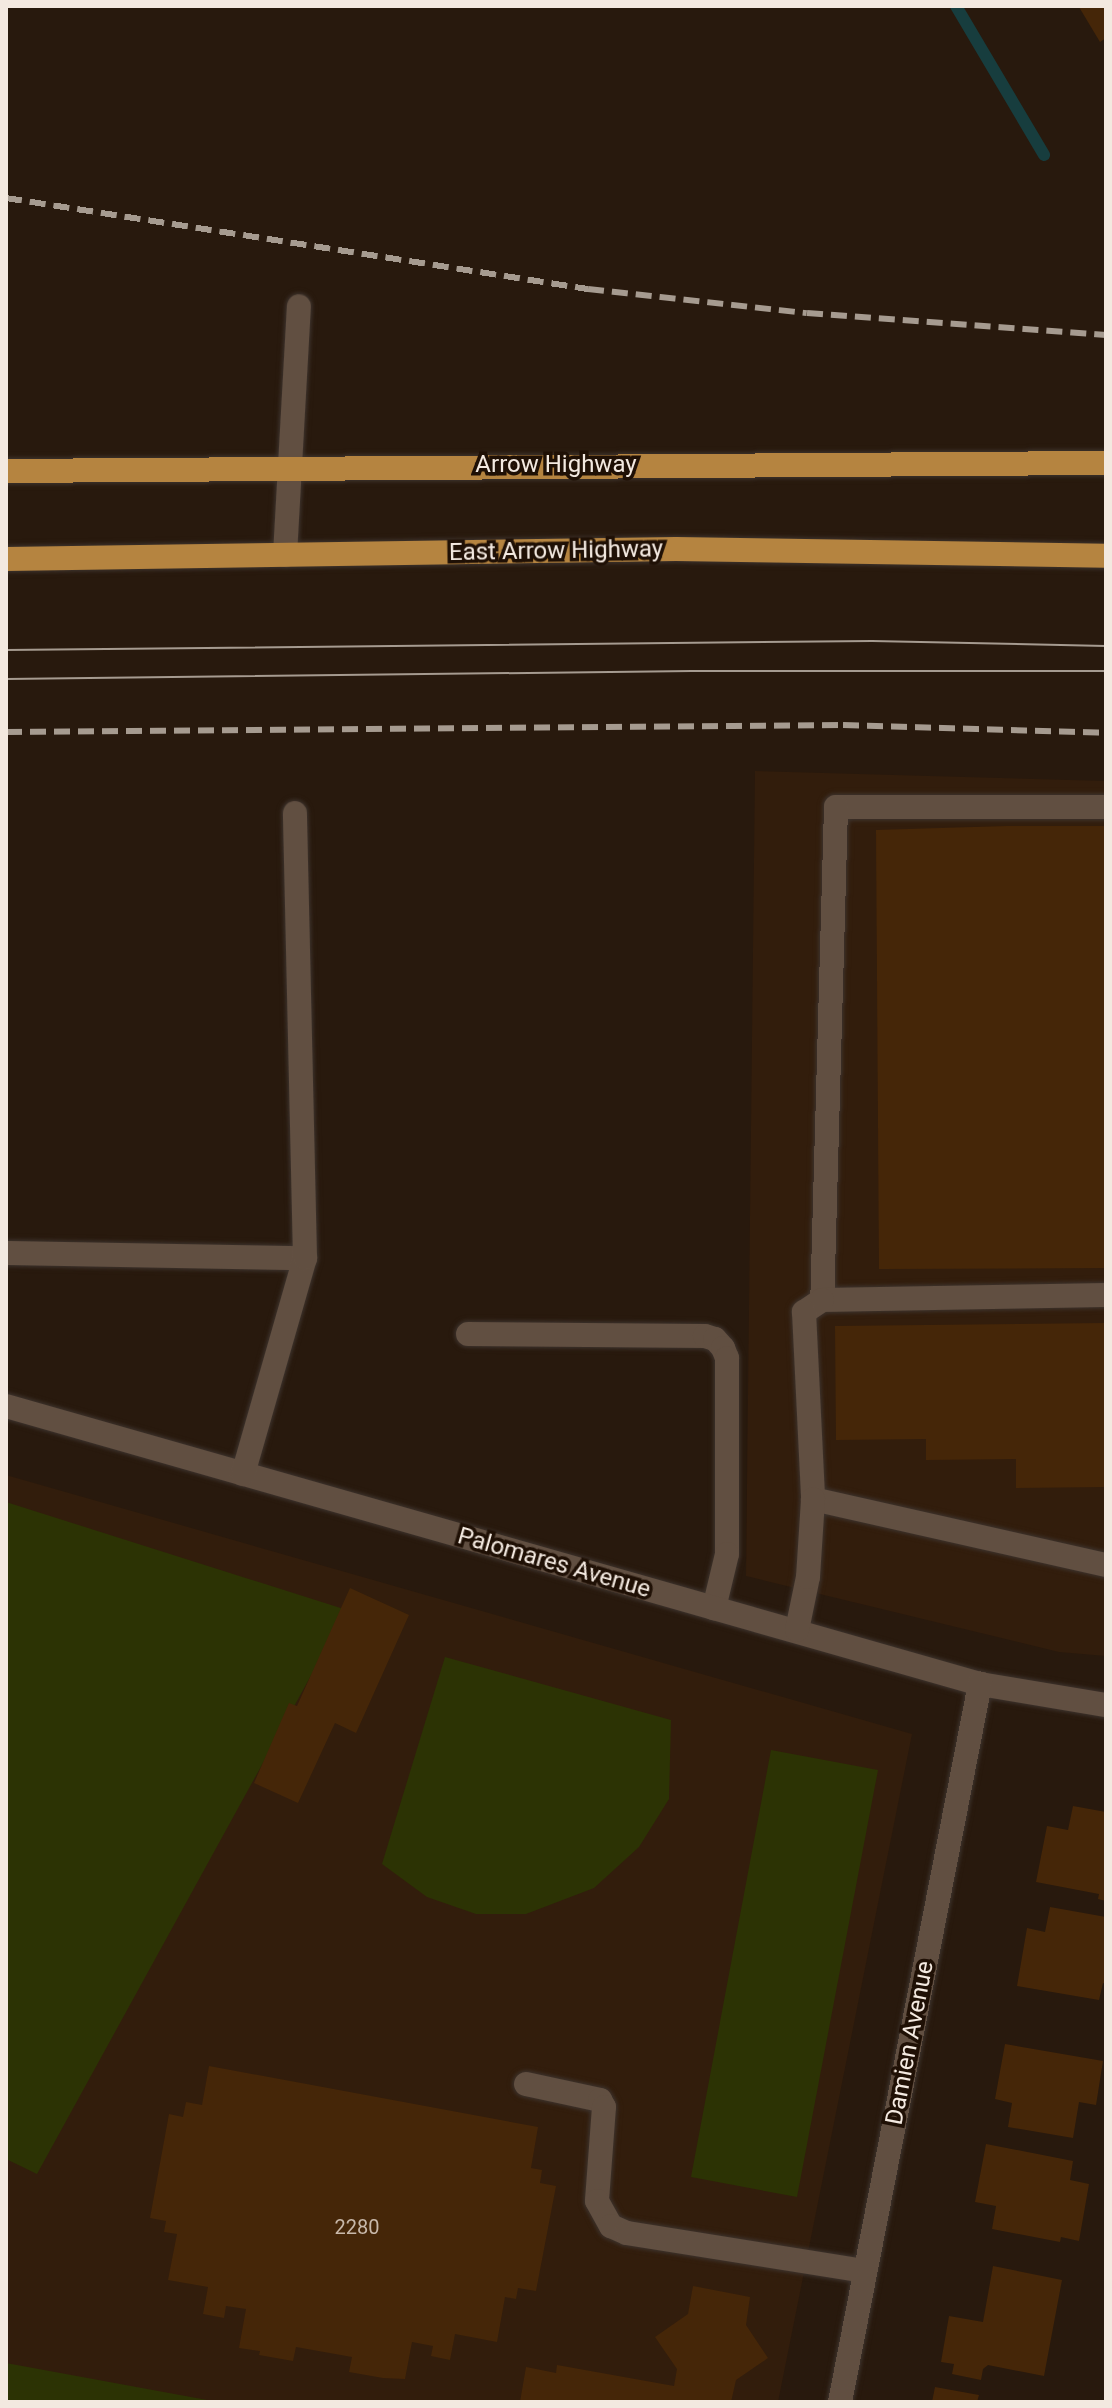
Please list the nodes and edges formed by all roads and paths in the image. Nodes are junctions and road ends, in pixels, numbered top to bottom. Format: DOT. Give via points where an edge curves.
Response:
graph roads {
  1 [pos="299,306"];
  2 [pos="1106,463"];
  3 [pos="287,467"];
  4 [pos="6,471"];
  5 [pos="285,555"];
  6 [pos="1106,556"];
  7 [pos="6,559"];
  8 [pos="1106,807"];
  9 [pos="295,813"];
  10 [pos="6,1253"];
  11 [pos="305,1258"];
  12 [pos="1106,1295"];
  13 [pos="822,1300"];
  14 [pos="468,1334"];
  15 [pos="6,1406"];
  16 [pos="243,1474"];
  17 [pos="813,1499"];
  18 [pos="1106,1565"];
  19 [pos="714,1608"];
  20 [pos="797,1630"];
  21 [pos="980,1684"];
  22 [pos="1106,1705"];
  23 [pos="526,2084"];
  24 [pos="865,2271"];
  25 [pos="840,2402"];
  1 -- 3 [label="street"];
  2 -- 3 [label="main road, Arrow Highway"];
  3 -- 4 [label="main road, Arrow Highway"];
  3 -- 5 [label="street"];
  5 -- 6 [label="main road, East Arrow Highway" via="676,549"];
  5 -- 7 [label="main road, East Arrow Highway"];
  8 -- 13 [label="street" via="836,807"];
  9 -- 11 [label="street"];
  10 -- 11 [label="street"];
  11 -- 16 [label="street"];
  12 -- 13 [label="street"];
  13 -- 17 [label="street" via="804,1312"];
  14 -- 19 [label="street" via="715,1339 727,1358 727,1554"];
  15 -- 16 [label="street, Palomares Avenue"];
  16 -- 19 [label="street, Palomares Avenue"];
  17 -- 18 [label="street"];
  17 -- 20 [label="street" via="808,1577"];
  19 -- 20 [label="street, Palomares Avenue"];
  20 -- 21 [label="street, Palomares Avenue"];
  21 -- 22 [label="street, Palomares Avenue"];
  21 -- 24 [label="street, Damien Avenue"];
  23 -- 24 [label="street" via="600,2100 604,2107 597,2201 611,2226 627,2233"];
  24 -- 25 [label="street, Damien Avenue"];
}
